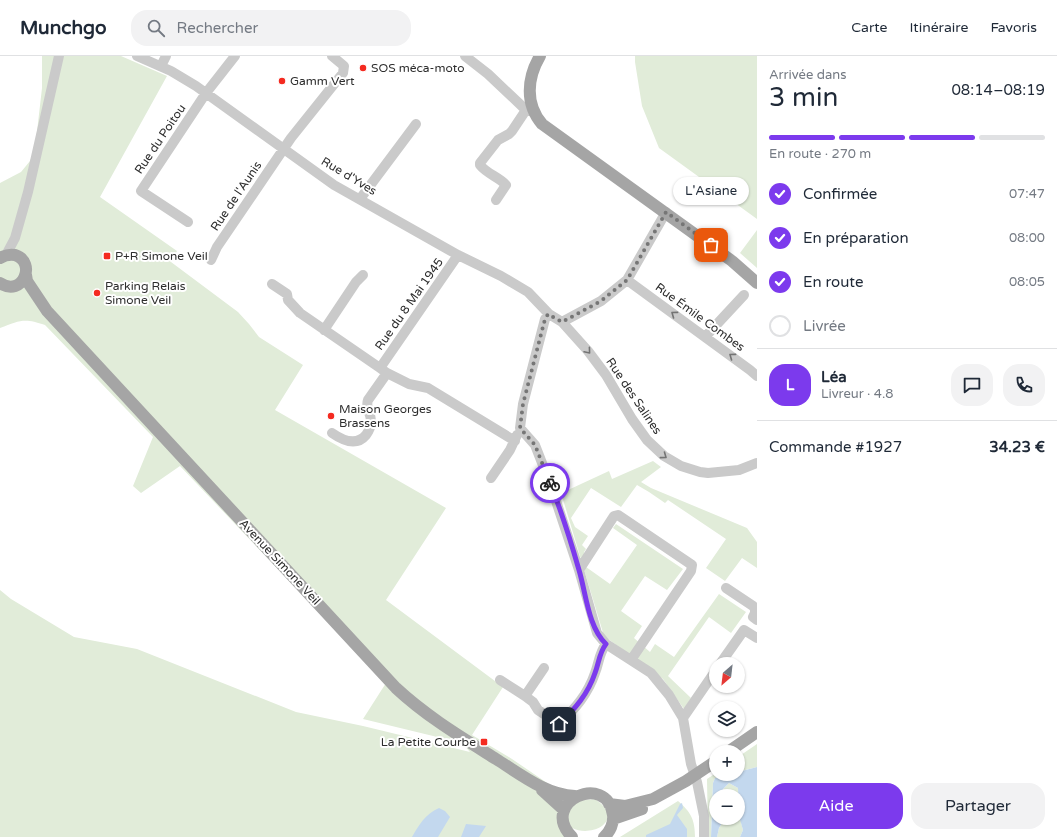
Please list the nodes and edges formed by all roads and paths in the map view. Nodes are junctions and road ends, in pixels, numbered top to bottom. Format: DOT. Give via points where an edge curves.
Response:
graph roads {
  1 [pos="59,56"];
  2 [pos="137,56"];
  3 [pos="166,56"];
  4 [pos="235,56"];
  5 [pos="332,56"];
  6 [pos="465,56"];
  7 [pos="540,56"];
  8 [pos="548,56"];
  9 [pos="161,66"];
  10 [pos="206,93"];
  11 [pos="534,113"];
  12 [pos="416,124"];
  13 [pos="284,148"];
  14 [pos="360,199"];
  15 [pos="496,200"];
  16 [pos="666,212"];
  17 [pos="188,222"];
  18 [pos="15,238"];
  19 [pos="458,255"];
  20 [pos="2,256"];
  21 [pos="21,259"];
  22 [pos="211,260"];
  23 [pos="26,275"];
  24 [pos="363,275"];
  25 [pos="627,280"];
  26 [pos="0,283"];
  27 [pos="757,283"];
  28 [pos="272,284"];
  29 [pos="14,286"];
  30 [pos="744,295"];
  31 [pos="47,310"];
  32 [pos="548,314"];
  33 [pos="562,322"];
  34 [pos="324,330"];
  35 [pos="705,337"];
  36 [pos="384,370"];
  37 [pos="757,376"];
  38 [pos="520,428"];
  39 [pos="332,433"];
  40 [pos="514,441"];
  41 [pos="757,463"];
  42 [pos="491,478"];
  43 [pos="579,570"];
  44 [pos="726,588"];
  45 [pos="755,619"];
  46 [pos="744,630"];
  47 [pos="757,638"];
  48 [pos="606,644"];
  49 [pos="725,657"];
  50 [pos="631,660"];
  51 [pos="544,668"];
  52 [pos="500,680"];
  53 [pos="709,680"];
  54 [pos="525,696"];
  55 [pos="683,718"];
  56 [pos="757,732"];
  57 [pos="757,741"];
  58 [pos="738,745"];
  59 [pos="745,749"];
  60 [pos="709,767"];
  61 [pos="709,772"];
  62 [pos="696,779"];
  63 [pos="536,784"];
  64 [pos="575,796"];
  65 [pos="609,804"];
  66 [pos="564,810"];
  67 [pos="613,819"];
  68 [pos="570,836"];
  69 [pos="604,837"];
  70 [pos="704,837"];
  1 -- 18 [label="street"];
  2 -- 9 [label="street, Rue d'Yves"];
  3 -- 9 [label="street"];
  4 -- 10 [label="street"];
  5 -- 13 [label="street, Rue de l'Aunis" via="344,66 343,73"];
  6 -- 11 [label="street"];
  7 -- 11 [label="main road" via="534,66 530,84"];
  8 -- 11 [label="main road" via="541,68 537,84"];
  9 -- 10 [label="street, Rue d'Yves"];
  10 -- 13 [label="street, Rue d'Yves"];
  10 -- 17 [label="street, Rue du Poitou" via="141,191"];
  11 -- 15 [label="street" via="498,140 480,163 485,170 505,184"];
  11 -- 16 [label="main road" via="554,131"];
  12 -- 14 [label="street"];
  13 -- 14 [label="street, Rue d'Yves" via="316,173"];
  13 -- 22 [label="street, Rue de l'Aunis" via="217,247"];
  14 -- 19 [label="street, Rue d'Yves"];
  16 -- 25 [label="street"];
  16 -- 27 [label="main road" via="732,260"];
  18 -- 20 [label="street"];
  18 -- 21 [label="street"];
  19 -- 32 [label="street, Rue d'Yves" via="528,292"];
  19 -- 36 [label="street, Rue du 8 Mai 1945"];
  20 -- 21 [label="main road" via="14,255"];
  21 -- 23 [label="main road" via="26,267"];
  23 -- 29 [label="main road" via="21,283"];
  23 -- 31 [label="main road" via="27,281"];
  24 -- 34 [label="street"];
  25 -- 33 [label="street" via="601,301"];
  35 -- 25 [label="street, Rue Émile Combes, one-way"];
  26 -- 29 [label="main road"];
  28 -- 34 [label="street, Rue du 8 Mai 1945" via="287,294 288,300 300,313"];
  29 -- 31 [label="main road"];
  30 -- 35 [label="street"];
  31 -- 63 [label="main road, Avenue Simone Veil" via="396,688 436,721"];
  32 -- 33 [label="street, Rue des Salines"];
  32 -- 38 [label="street" via="523,404"];
  33 -- 41 [label="street, Rue des Salines, one-way" via="606,375 647,440 664,456 681,466 708,473 739,470"];
  34 -- 36 [label="street, Rue du 8 Mai 1945"];
  37 -- 35 [label="street, Rue Émile Combes, one-way"];
  36 -- 39 [label="street, Rue du 8 Mai 1945" via="366,405 371,419 369,432 359,440 351,442 342,440"];
  36 -- 40 [label="street, Rue du 8 Mai 1945" via="409,384 428,388"];
  38 -- 40 [label="street"];
  38 -- 43 [label="street" via="535,445"];
  40 -- 42 [label="street"];
  43 -- 48 [label="street" via="597,633"];
  43 -- 50 [label="street" via="614,516 618,515 692,565 691,571"];
  44 -- 45 [label="street" via="753,606"];
  45 -- 46 [label="street"];
  46 -- 47 [label="street"];
  46 -- 49 [label="street"];
  48 -- 50 [label="street"];
  48 -- 54 [label="street" via="599,656 596,672 586,695 559,724 538,710"];
  50 -- 55 [label="street" via="651,673"];
  51 -- 54 [label="street"];
  52 -- 54 [label="street"];
  53 -- 55 [label="street"];
  55 -- 62 [label="street"];
  56 -- 58 [label="main road"];
  57 -- 59 [label="main road"];
  60 -- 62 [label="main road"];
  61 -- 62 [label="main road"];
  62 -- 65 [label="main road" via="653,799 624,806"];
  62 -- 67 [label="main road" via="666,799"];
  62 -- 70 [label="street" via="704,816"];
  63 -- 64 [label="main road, Avenue Simone Veil" via="563,795"];
  63 -- 66 [label="main road, Avenue Simone Veil"];
  64 -- 65 [label="main road, Avenue Simone Veil" via="597,794"];
  64 -- 66 [label="main road"];
  65 -- 67 [label="main road"];
  66 -- 68 [label="main road" via="563,818"];
  67 -- 69 [label="main road" via="612,827"];
}
